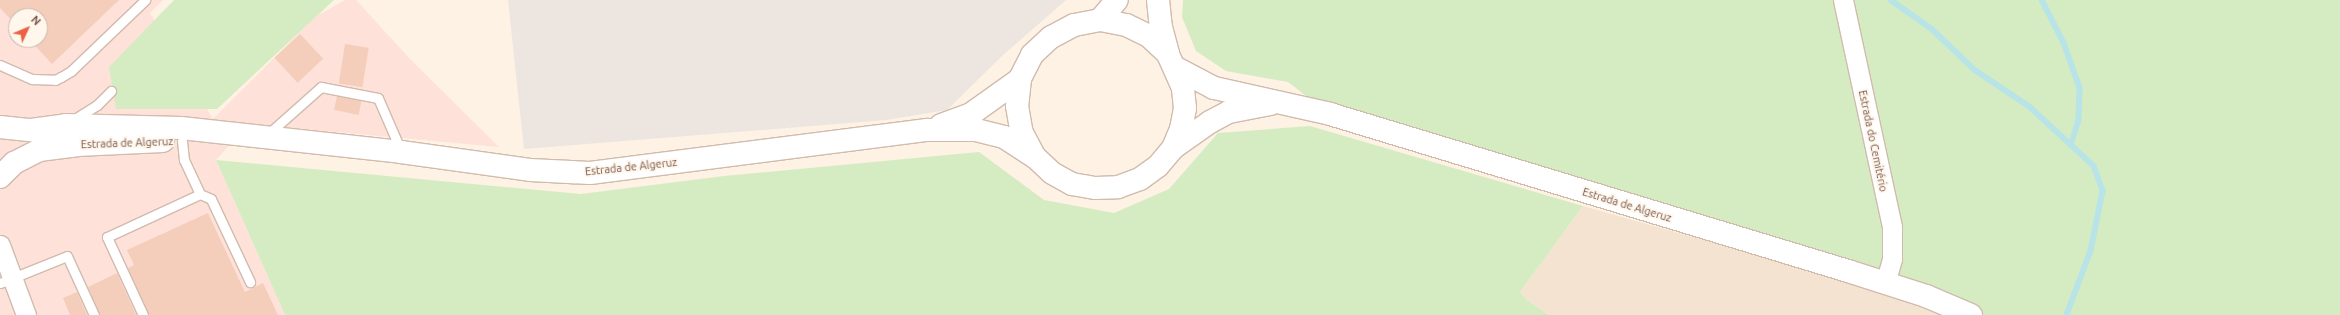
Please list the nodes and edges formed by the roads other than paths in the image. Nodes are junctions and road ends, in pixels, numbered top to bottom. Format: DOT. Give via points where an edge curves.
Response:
graph roads {
  1 [pos="145,0"];
  2 [pos="1117,0"];
  3 [pos="1158,0"];
  4 [pos="1843,0"];
  5 [pos="1100,20"];
  6 [pos="1172,61"];
  7 [pos="0,65"];
  8 [pos="1020,79"];
  9 [pos="110,91"];
  10 [pos="1281,103"];
  11 [pos="65,125"];
  12 [pos="0,128"];
  13 [pos="927,130"];
  14 [pos="264,138"];
  15 [pos="182,141"];
  16 [pos="1173,148"];
  17 [pos="401,152"];
  18 [pos="0,156"];
  19 [pos="1035,157"];
  20 [pos="0,169"];
  21 [pos="0,177"];
  22 [pos="200,194"];
  23 [pos="0,245"];
  24 [pos="6,281"];
  25 [pos="250,282"];
  26 [pos="1885,283"];
  27 [pos="26,315"];
  28 [pos="94,315"];
  29 [pos="143,315"];
  30 [pos="1971,315"];
  1 -- 7 [label="lane" via="72,71 55,80 32,79"];
  2 -- 5 [label="main road"];
  3 -- 6 [label="main road" via="1161,27"];
  4 -- 26 [label="street, Estrada do Cemitério" via="1892,232 1892,259"];
  5 -- 6 [label="main road, Estrada de Algeruz" via="1126,25 1149,36"];
  5 -- 8 [label="main road, Estrada de Algeruz" via="1074,24 1051,37 1032,55"];
  6 -- 10 [label="main road, Estrada de Algeruz" via="1214,88"];
  6 -- 16 [label="main road, Estrada de Algeruz" via="1183,88 1184,108 1181,129"];
  8 -- 13 [label="main road, Estrada de Algeruz" via="971,114"];
  8 -- 19 [label="main road, Estrada de Algeruz" via="1017,106 1022,133"];
  9 -- 11 [label="lane" via="97,104"];
  10 -- 16 [label="main road, Estrada de Algeruz" via="1229,112"];
  10 -- 26 [label="main road, Estrada de Algeruz" via="1330,114"];
  11 -- 12 [label="main road, Estrada de Algeruz" via="31,130"];
  11 -- 14 [label="main road, Estrada de Algeruz" via="181,128"];
  13 -- 17 [label="main road, Estrada de Algeruz" via="590,172 530,170"];
  13 -- 19 [label="main road, Estrada de Algeruz" via="989,132 1004,137"];
  14 -- 15 [label="main road, Estrada de Algeruz"];
  14 -- 17 [label="main road, Estrada de Algeruz"];
  14 -- 17 [label="lane" via="321,87 378,98"];
  15 -- 21 [label="main road, Estrada de Algeruz" via="128,141 56,147 24,158"];
  15 -- 22 [label="lane" via="184,160"];
  16 -- 19 [label="main road, Estrada de Algeruz" via="1158,166 1140,179 1095,188 1072,184 1052,173"];
  18 -- 20 [label="main road"];
  22 -- 25 [label="lane" via="211,199"];
  22 -- 29 [label="lane" via="107,237"];
  23 -- 24 [label="street"];
  24 -- 27 [label="street"];
  24 -- 28 [label="lane" via="67,256"];
  26 -- 30 [label="main road, Estrada de Algeruz"];
}
